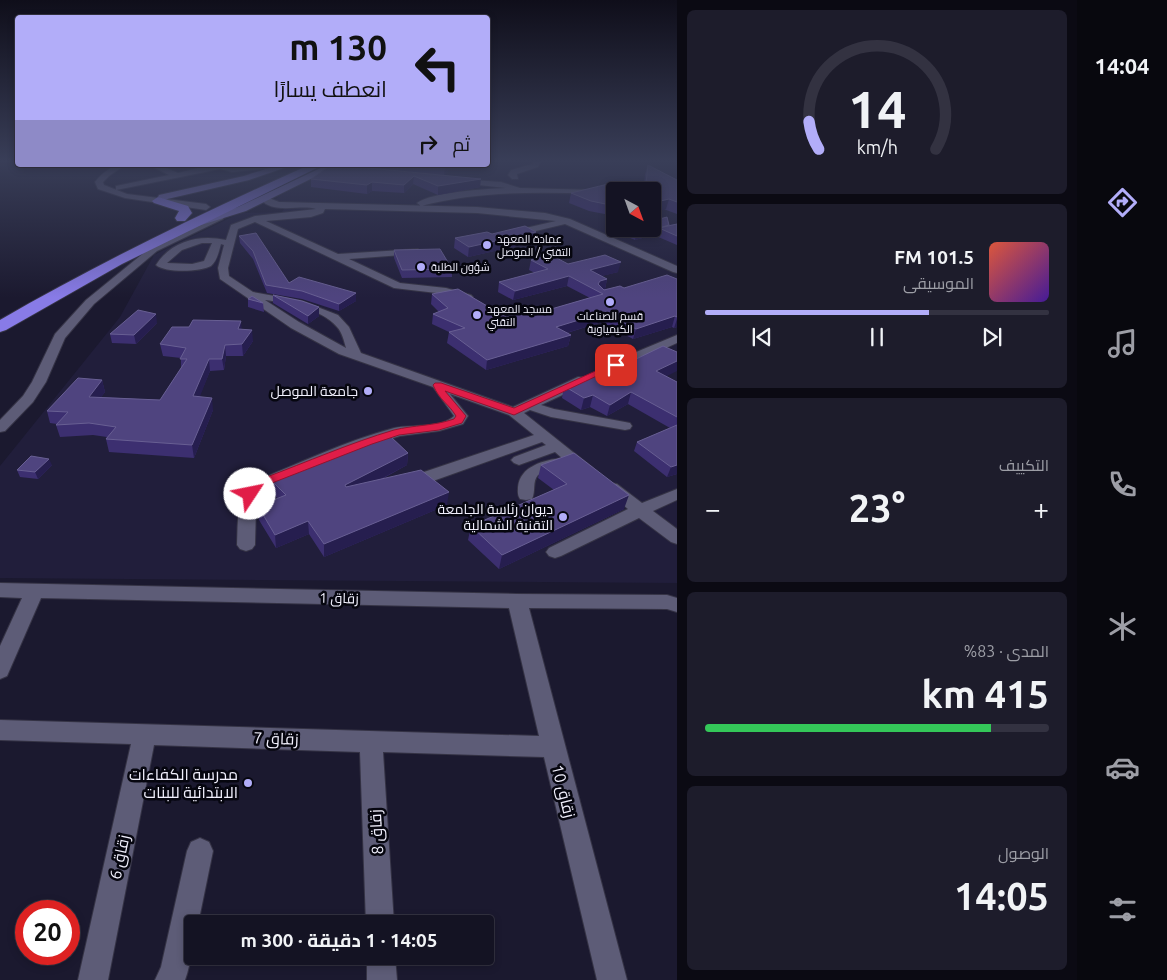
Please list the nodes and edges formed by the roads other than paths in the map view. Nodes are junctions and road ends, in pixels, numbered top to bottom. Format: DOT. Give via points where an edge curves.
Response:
graph roads {
  1 [pos="178,207"];
  2 [pos="207,207"];
  3 [pos="214,207"];
  4 [pos="254,207"];
  5 [pos="296,207"];
  6 [pos="415,207"];
  7 [pos="412,208"];
  8 [pos="320,209"];
  9 [pos="490,213"];
  10 [pos="220,217"];
  11 [pos="255,219"];
  12 [pos="567,221"];
  13 [pos="181,223"];
  14 [pos="500,237"];
  15 [pos="217,241"];
  16 [pos="230,243"];
  17 [pos="429,250"];
  18 [pos="340,257"];
  19 [pos="674,273"];
  20 [pos="248,295"];
  21 [pos="475,300"];
  22 [pos="0,312"];
  23 [pos="0,327"];
  24 [pos="677,339"];
  25 [pos="356,356"];
  26 [pos="438,385"];
  27 [pos="529,405"];
  28 [pos="514,412"];
  29 [pos="625,426"];
  30 [pos="0,428"];
  31 [pos="544,436"];
  32 [pos="557,446"];
  33 [pos="572,458"];
  34 [pos="519,460"];
  35 [pos="427,477"];
  36 [pos="526,495"];
  37 [pos="675,498"];
  38 [pos="640,510"];
  39 [pos="677,538"];
  40 [pos="246,545"];
  41 [pos="556,552"];
  42 [pos="0,590"];
  43 [pos="34,591"];
  44 [pos="517,601"];
  45 [pos="677,605"];
  46 [pos="0,670"];
  47 [pos="0,730"];
  48 [pos="145,734"];
  49 [pos="371,741"];
  50 [pos="552,747"];
  51 [pos="200,851"];
  52 [pos="380,915"];
  53 [pos="381,965"];
  54 [pos="93,980"];
  55 [pos="170,980"];
  56 [pos="382,980"];
  57 [pos="612,980"];
  1 -- 13 [label="highway" via="186,214"];
  2 -- 13 [label="highway"];
  3 -- 13 [label="highway"];
  4 -- 10 [label="main road"];
  5 -- 8 [label="street"];
  6 -- 7 [label="street"];
  7 -- 8 [label="street"];
  7 -- 9 [label="street"];
  8 -- 9 [label="street"];
  8 -- 11 [label="street" via="303,215"];
  9 -- 12 [label="street" via="548,216"];
  10 -- 13 [label="main road"];
  10 -- 30 [label="street" via="154,249 90,302 59,337 28,399"];
  11 -- 16 [label="street" via="234,227"];
  11 -- 18 [label="street"];
  12 -- 14 [label="street"];
  12 -- 19 [label="street"];
  13 -- 22 [label="highway" via="120,247"];
  13 -- 23 [label="highway"];
  15 -- 15 [label="street" via="197,241 168,255 161,264 168,267 206,264"];
  15 -- 16 [label="street"];
  16 -- 20 [label="street" via="223,274"];
  17 -- 18 [label="street"];
  18 -- 21 [label="street" via="398,286 446,292"];
  20 -- 25 [label="street" via="295,325"];
  20 -- 25 [label="street" via="279,298 330,315 343,326"];
  24 -- 27 [label="street"];
  25 -- 26 [label="street"];
  26 -- 28 [label="street"];
  26 -- 40 [label="street" via="443,396 458,410 461,416 458,421 398,432 256,487 248,502"];
  27 -- 28 [label="street"];
  27 -- 29 [label="street" via="551,413"];
  28 -- 31 [label="street"];
  31 -- 32 [label="street"];
  31 -- 35 [label="street"];
  32 -- 33 [label="street"];
  32 -- 34 [label="street"];
  33 -- 36 [label="street" via="532,472 527,478"];
  33 -- 38 [label="street"];
  37 -- 38 [label="street"];
  38 -- 39 [label="street"];
  38 -- 41 [label="street"];
  42 -- 43 [label="street, زقاق 1"];
  43 -- 44 [label="street, زقاق 1"];
  43 -- 46 [label="street"];
  44 -- 45 [label="street, زقاق 1" via="667,602"];
  44 -- 50 [label="street, زقاق 10"];
  47 -- 48 [label="street, زقاق 7"];
  48 -- 49 [label="street, زقاق 7"];
  48 -- 54 [label="street, زقاق 6"];
  49 -- 50 [label="street, زقاق 7"];
  49 -- 52 [label="street, زقاق 8"];
  50 -- 57 [label="street, زقاق 10"];
  51 -- 55 [label="street"];
  53 -- 56 [label="street"];
}
